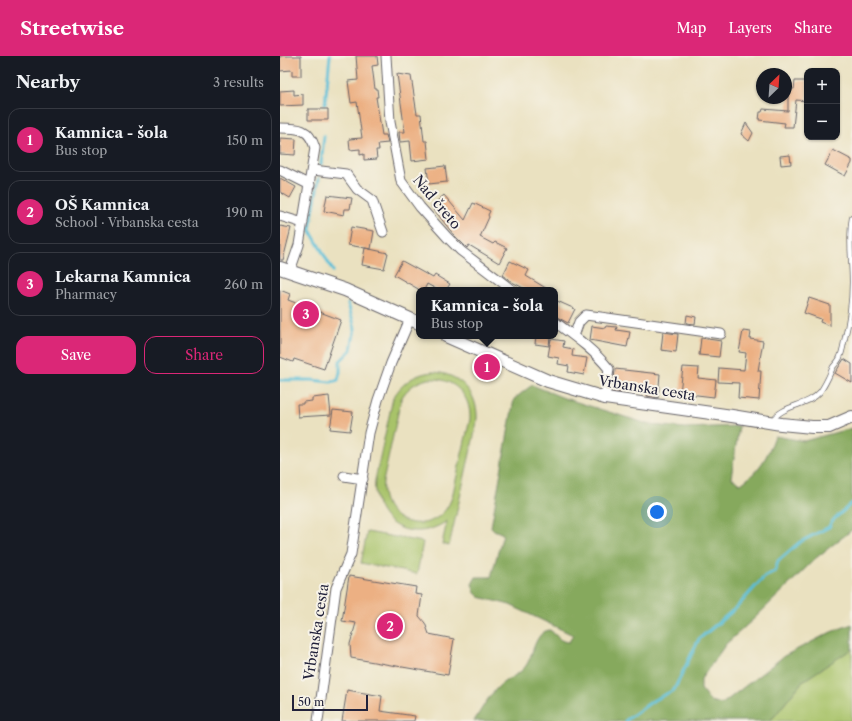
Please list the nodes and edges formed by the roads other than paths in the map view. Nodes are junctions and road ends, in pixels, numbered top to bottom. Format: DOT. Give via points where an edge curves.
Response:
graph roads {
  1 [pos="386,56"];
  2 [pos="280,128"];
  3 [pos="280,170"];
  4 [pos="313,170"];
  5 [pos="310,185"];
  6 [pos="280,216"];
  7 [pos="852,218"];
  8 [pos="303,223"];
  9 [pos="383,232"];
  10 [pos="285,270"];
  11 [pos="508,287"];
  12 [pos="414,321"];
  13 [pos="558,324"];
  14 [pos="721,334"];
  15 [pos="574,336"];
  16 [pos="453,339"];
  17 [pos="605,398"];
  18 [pos="852,416"];
  19 [pos="771,423"];
  20 [pos="344,476"];
  21 [pos="363,479"];
  22 [pos="318,721"];
  1 -- 11 [label="street, Nad čreto" via="390,122 401,181 446,237"];
  2 -- 4 [label="street" via="306,131 313,139"];
  3 -- 5 [label="street"];
  4 -- 5 [label="street"];
  4 -- 9 [label="street" via="346,174 357,189 372,200"];
  5 -- 8 [label="street"];
  6 -- 8 [label="street"];
  7 -- 19 [label="lane" via="851,298 848,326 840,357 814,398 782,411"];
  8 -- 10 [label="street" via="299,245"];
  10 -- 12 [label="street, Vrbanska cesta" via="345,290"];
  12 -- 21 [label="street, Vrbanska cesta" via="391,362 378,400 369,433"];
  13 -- 15 [label="street"];
  14 -- 15 [label="street" via="586,315 579,322"];
  15 -- 17 [label="street" via="609,369"];
  16 -- 17 [label="street, Vrbanska cesta" via="548,381"];
  17 -- 19 [label="street, Vrbanska cesta"];
  18 -- 19 [label="street, Vrbanska cesta" via="829,427"];
  20 -- 21 [label="street"];
  21 -- 22 [label="street, Vrbanska cesta" via="351,554 336,588"];
}
